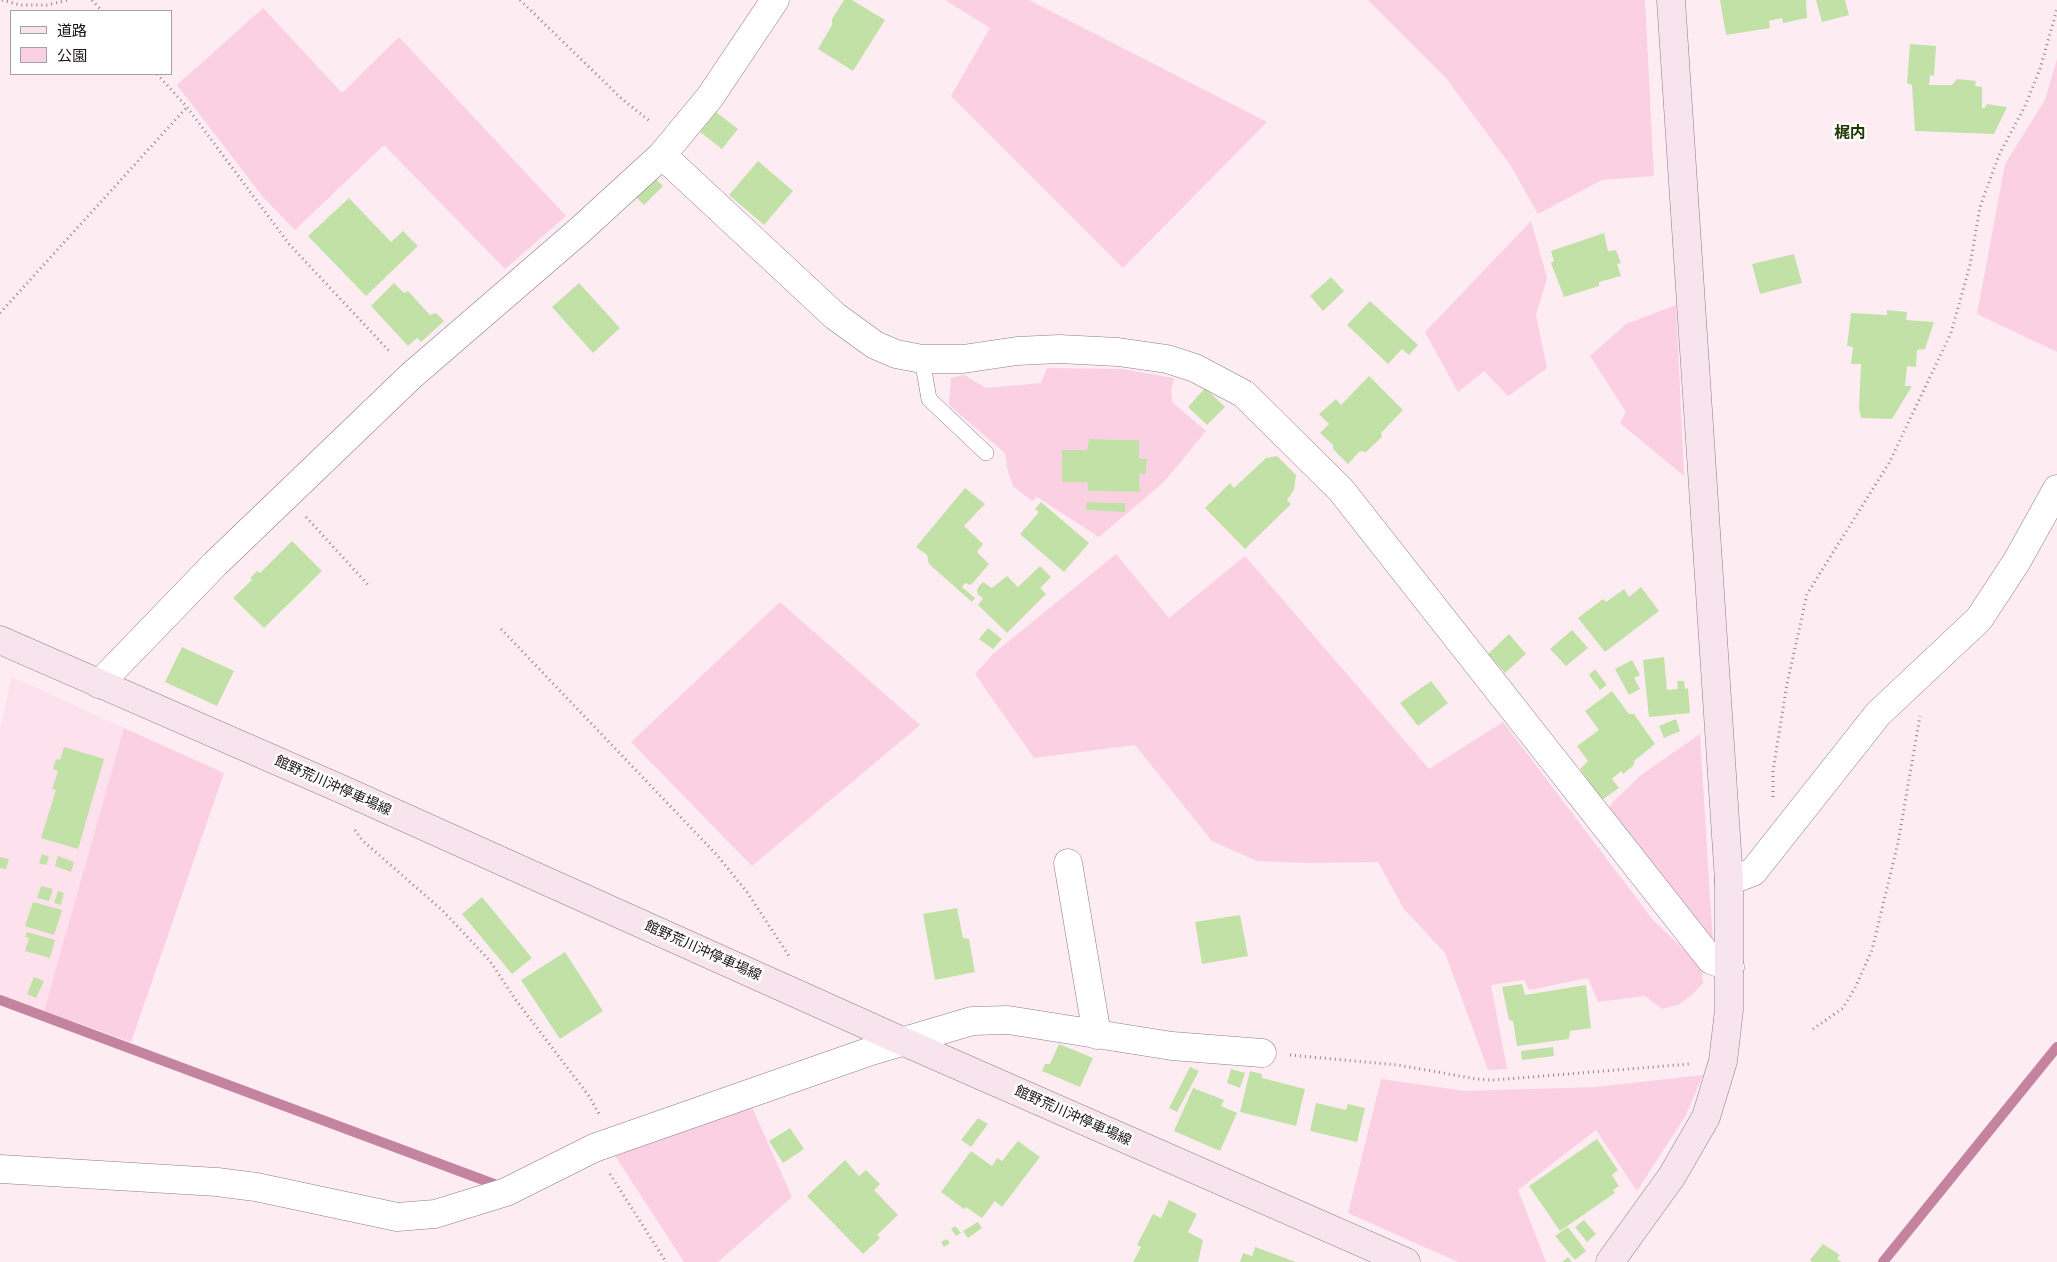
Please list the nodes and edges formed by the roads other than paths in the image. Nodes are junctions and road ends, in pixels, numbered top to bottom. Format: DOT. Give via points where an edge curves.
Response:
graph roads {
  1 [pos="775,0"];
  2 [pos="1671,0"];
  3 [pos="668,147"];
  4 [pos="922,358"];
  5 [pos="986,453"];
  6 [pos="2057,490"];
  7 [pos="0,640"];
  8 [pos="99,684"];
  9 [pos="1068,864"];
  10 [pos="1729,881"];
  11 [pos="1730,967"];
  12 [pos="1097,1035"];
  13 [pos="902,1041"];
  14 [pos="1262,1053"];
  15 [pos="0,1169"];
  16 [pos="1406,1262"];
  17 [pos="1610,1262"];
  1 -- 3 [label="street" via="710,97"];
  2 -- 10 [label="main road"];
  3 -- 4 [label="street" via="835,316 875,345 896,354"];
  3 -- 8 [label="street" via="578,231 412,375 215,564"];
  4 -- 5 [label="lane" via="928,399"];
  4 -- 11 [label="street" via="963,359 1059,349 1118,352 1167,359 1195,368 1244,394 1341,490 1711,960"];
  6 -- 10 [label="street" via="2017,561 1979,619 1878,714 1753,872"];
  7 -- 8 [label="main road, 館野荒川沖停車場線"];
  8 -- 13 [label="main road, 館野荒川沖停車場線"];
  9 -- 12 [label="street"];
  10 -- 11 [label="main road"];
  11 -- 17 [label="main road" via="1729,1010 1722,1061 1706,1117 1672,1176"];
  12 -- 13 [label="street" via="1008,1020 972,1022"];
  12 -- 14 [label="street" via="1172,1046"];
  13 -- 15 [label="street" via="603,1144 506,1192 434,1214 397,1217 256,1187 217,1182"];
  13 -- 16 [label="main road, 館野荒川沖停車場線"];
}
